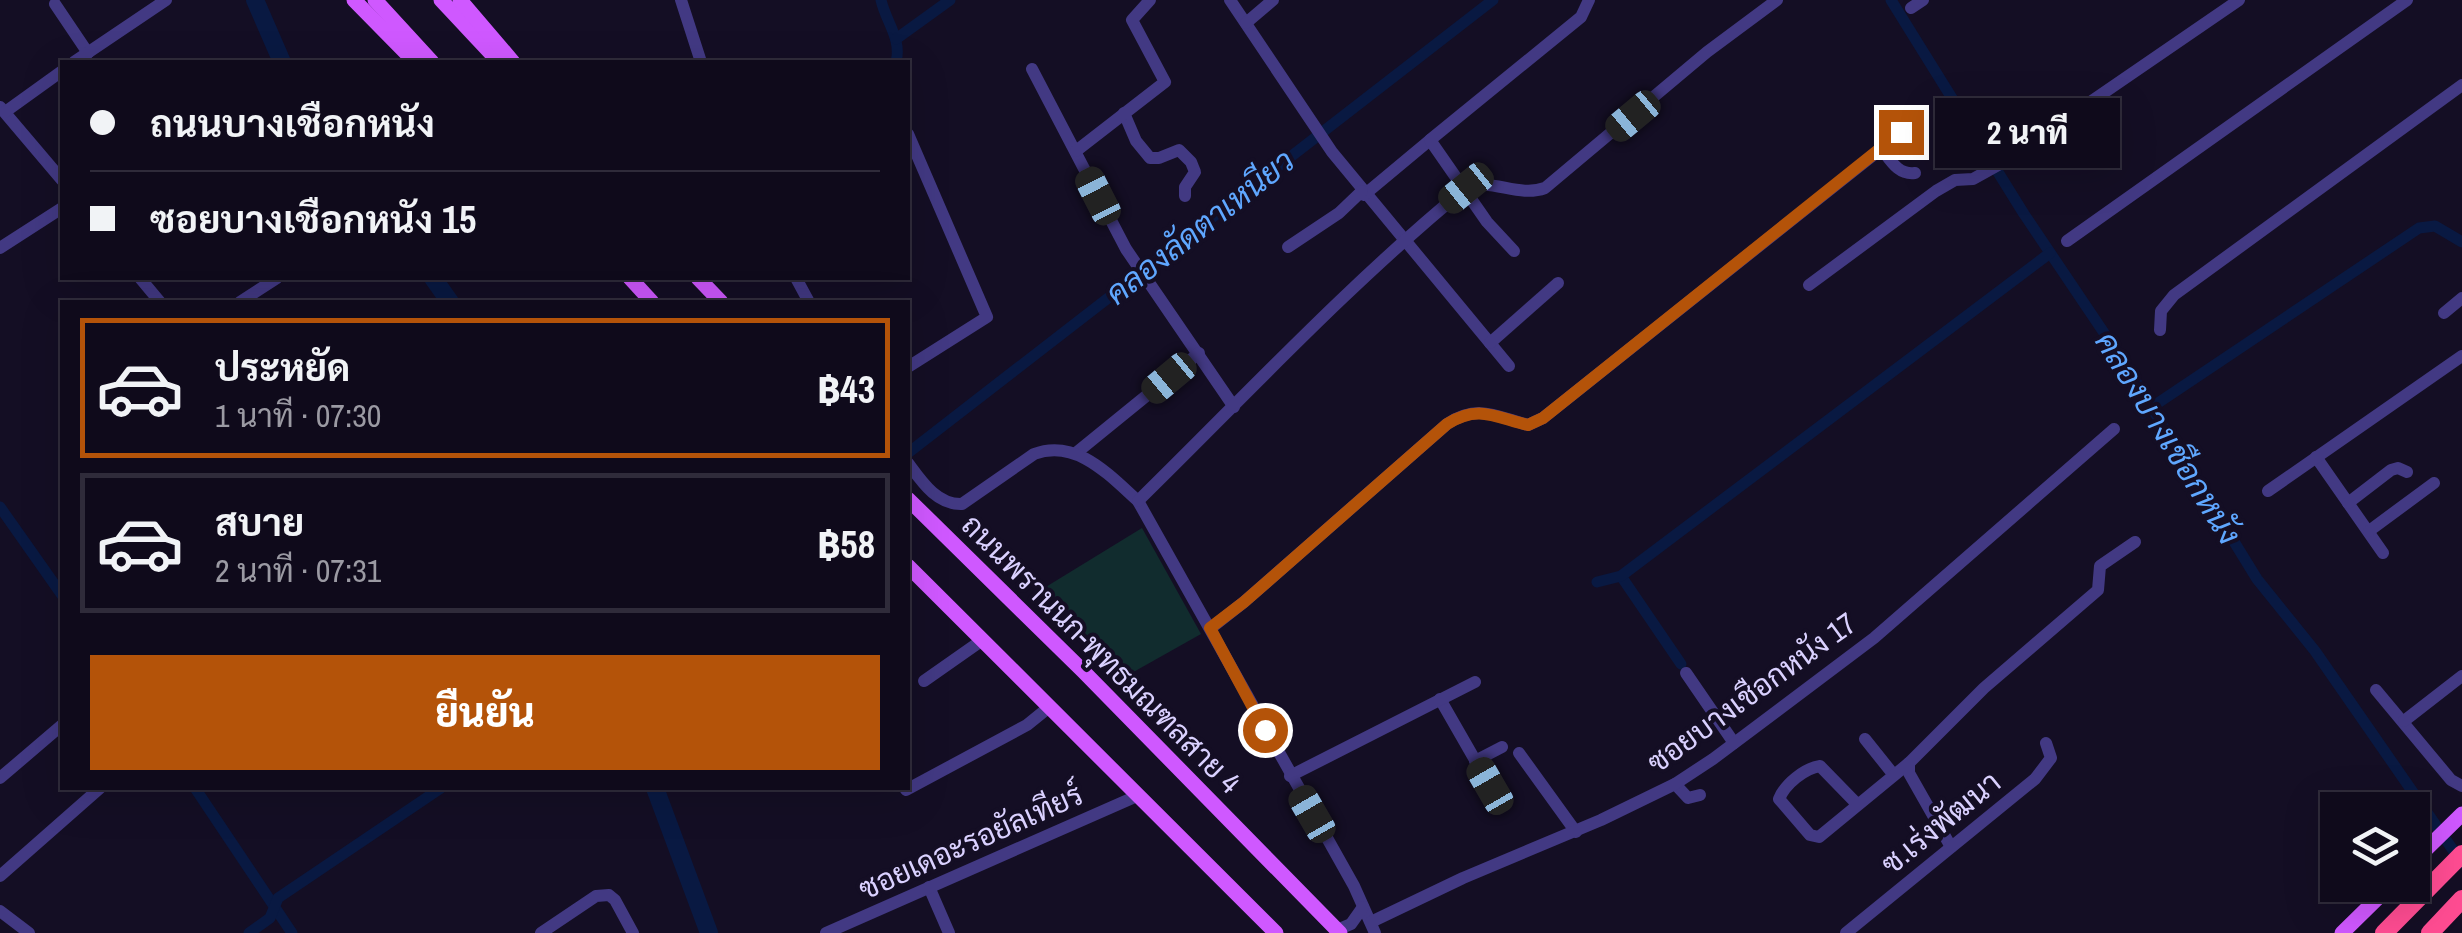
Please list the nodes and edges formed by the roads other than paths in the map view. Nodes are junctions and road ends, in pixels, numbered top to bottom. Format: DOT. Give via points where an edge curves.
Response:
graph roads {
  1 [pos="166,0"];
  2 [pos="354,0"];
  3 [pos="375,0"];
  4 [pos="460,0"];
  5 [pos="681,0"];
  6 [pos="1150,0"];
  7 [pos="1230,0"];
  8 [pos="1272,0"];
  9 [pos="1589,0"];
  10 [pos="1777,0"];
  11 [pos="2239,0"];
  12 [pos="2407,0"];
  13 [pos="442,1"];
  14 [pos="55,4"];
  15 [pos="1246,23"];
  16 [pos="88,52"];
  17 [pos="77,60"];
  18 [pos="413,60"];
  19 [pos="430,60"];
  20 [pos="497,60"];
  21 [pos="511,60"];
  22 [pos="701,60"];
  23 [pos="1032,69"];
  24 [pos="60,72"];
  25 [pos="2462,85"];
  26 [pos="2,110"];
  27 [pos="1124,114"];
  28 [pos="1921,116"];
  29 [pos="910,139"];
  30 [pos="1430,140"];
  31 [pos="1881,148"];
  32 [pos="1076,151"];
  33 [pos="1915,172"];
  34 [pos="60,178"];
  35 [pos="1466,188"];
  36 [pos="1363,193"];
  37 [pos="1185,196"];
  38 [pos="60,209"];
  39 [pos="1403,240"];
  40 [pos="2067,241"];
  41 [pos="1288,247"];
  42 [pos="0,248"];
  43 [pos="1514,252"];
  44 [pos="142,280"];
  45 [pos="275,280"];
  46 [pos="632,280"];
  47 [pos="700,280"];
  48 [pos="1558,282"];
  49 [pos="1809,285"];
  50 [pos="2462,298"];
  51 [pos="158,300"];
  52 [pos="243,300"];
  53 [pos="650,300"];
  54 [pos="719,300"];
  55 [pos="2444,313"];
  56 [pos="2160,330"];
  57 [pos="1490,344"];
  58 [pos="1199,353"];
  59 [pos="2462,356"];
  60 [pos="910,366"];
  61 [pos="1509,366"];
  62 [pos="1234,407"];
  63 [pos="2114,429"];
  64 [pos="1076,453"];
  65 [pos="2316,458"];
  66 [pos="910,467"];
  67 [pos="2407,472"];
  68 [pos="2434,483"];
  69 [pos="2268,491"];
  70 [pos="1138,501"];
  71 [pos="910,502"];
  72 [pos="2348,503"];
  73 [pos="2369,531"];
  74 [pos="2135,542"];
  75 [pos="2383,553"];
  76 [pos="910,568"];
  77 [pos="1210,628"];
  78 [pos="981,641"];
  79 [pos="1686,673"];
  80 [pos="2462,676"];
  81 [pos="924,681"];
  82 [pos="1475,682"];
  83 [pos="2376,690"];
  84 [pos="1440,700"];
  85 [pos="1048,708"];
  86 [pos="2404,721"];
  87 [pos="60,727"];
  88 [pos="1865,739"];
  89 [pos="2046,742"];
  90 [pos="1734,743"];
  91 [pos="1502,747"];
  92 [pos="1519,753"];
  93 [pos="1475,761"];
  94 [pos="1909,763"];
  95 [pos="1892,774"];
  96 [pos="1290,776"];
  97 [pos="0,778"];
  98 [pos="1674,784"];
  99 [pos="1490,786"];
  100 [pos="2462,786"];
  101 [pos="910,788"];
  102 [pos="98,790"];
  103 [pos="1700,795"];
  104 [pos="1137,796"];
  105 [pos="1858,804"];
  106 [pos="2462,814"];
  107 [pos="1576,832"];
  108 [pos="2430,845"];
  109 [pos="1952,847"];
  110 [pos="2462,854"];
  111 [pos="0,876"];
  112 [pos="929,887"];
  113 [pos="2462,899"];
  114 [pos="2374,902"];
  115 [pos="1363,907"];
  116 [pos="0,912"];
  117 [pos="856,927"];
  118 [pos="1373,928"];
  119 [pos="1339,932"];
  120 [pos="29,933"];
  121 [pos="541,933"];
  122 [pos="633,933"];
  123 [pos="826,933"];
  124 [pos="949,933"];
  125 [pos="1274,933"];
  126 [pos="1846,933"];
  127 [pos="2342,933"];
  128 [pos="2384,933"];
  129 [pos="2430,933"];
  1 -- 16 [label="street"];
  2 -- 18 [label="main road"];
  3 -- 19 [label="main road"];
  4 -- 21 [label="main road"];
  5 -- 22 [label="street"];
  6 -- 27 [label="street" via="1132,20 1165,82"];
  7 -- 15 [label="street"];
  8 -- 15 [label="street"];
  9 -- 30 [label="street" via="1581,17"];
  10 -- 35 [label="street" via="1545,188"];
  11 -- 49 [label="street" via="1984,173 1936,191"];
  12 -- 40 [label="street"];
  13 -- 20 [label="main road"];
  14 -- 16 [label="street"];
  15 -- 36 [label="street"];
  16 -- 17 [label="street"];
  23 -- 32 [label="street"];
  24 -- 26 [label="street"];
  25 -- 56 [label="street" via="2174,295 2161,311"];
  26 -- 34 [label="street"];
  27 -- 32 [label="street"];
  27 -- 37 [label="street" via="1150,158 1179,150 1192,162"];
  28 -- 31 [label="street"];
  29 -- 60 [label="street" via="986,318"];
  30 -- 35 [label="street"];
  30 -- 36 [label="street"];
  31 -- 33 [label="street" via="1896,168"];
  31 -- 77 [label="street" via="1543,418 1528,425 1466,412 1447,424"];
  32 -- 58 [label="street" via="1137,267"];
  35 -- 39 [label="street"];
  35 -- 43 [label="street"];
  36 -- 39 [label="street"];
  36 -- 41 [label="street"];
  38 -- 42 [label="street"];
  39 -- 57 [label="street"];
  39 -- 62 [label="street"];
  44 -- 51 [label="street"];
  45 -- 52 [label="street"];
  46 -- 53 [label="main road"];
  47 -- 54 [label="main road"];
  48 -- 57 [label="street"];
  50 -- 55 [label="street"];
  57 -- 61 [label="street"];
  58 -- 62 [label="street"];
  58 -- 64 [label="street"];
  59 -- 65 [label="street"];
  62 -- 70 [label="street"];
  63 -- 90 [label="street, ซอยบางเชือกหนัง 17" via="1874,638"];
  64 -- 66 [label="street" via="1034,454 962,504 934,495"];
  64 -- 70 [label="street"];
  65 -- 69 [label="street"];
  65 -- 72 [label="street"];
  67 -- 72 [label="street" via="2391,470"];
  68 -- 73 [label="street"];
  70 -- 77 [label="street"];
  71 -- 119 [label="main road, ถนนพรานนก-พุทธมณฑลสาย 4"];
  72 -- 73 [label="street"];
  73 -- 75 [label="street"];
  74 -- 94 [label="street" via="2100,566 2098,590"];
  76 -- 78 [label="main road"];
  77 -- 96 [label="street"];
  78 -- 81 [label="street"];
  78 -- 85 [label="main road"];
  79 -- 90 [label="street"];
  80 -- 86 [label="street"];
  82 -- 84 [label="street"];
  83 -- 86 [label="street"];
  84 -- 93 [label="street"];
  84 -- 96 [label="street"];
  85 -- 101 [label="street"];
  85 -- 104 [label="main road"];
  86 -- 100 [label="street"];
  87 -- 97 [label="street"];
  88 -- 95 [label="street"];
  89 -- 109 [label="street, ซ.เร่งพัฒนา" via="2051,758 2039,775"];
  90 -- 98 [label="street, ซอยบางเชือกหนัง 17"];
  91 -- 93 [label="street"];
  92 -- 107 [label="street"];
  93 -- 99 [label="street"];
  94 -- 95 [label="street"];
  94 -- 109 [label="street"];
  95 -- 105 [label="street"];
  96 -- 115 [label="street"];
  98 -- 103 [label="street" via="1688,798"];
  98 -- 107 [label="street, ซอยบางเชือกหนัง 17"];
  102 -- 111 [label="street"];
  104 -- 112 [label="street, ซอยเดอะรอยัลเทียร์"];
  104 -- 125 [label="main road"];
  105 -- 105 [label="street" via="1820,766 1809,768 1779,799 1815,838"];
  106 -- 108 [label="main road"];
  107 -- 118 [label="street, ซอยบางเชือกหนัง 17" via="1463,878"];
  109 -- 126 [label="street, ซ.เร่งพัฒนา"];
  110 -- 128 [label="highway"];
  112 -- 117 [label="street, ซอยเดอะรอยัลเทียร์"];
  112 -- 124 [label="street"];
  113 -- 129 [label="highway"];
  114 -- 127 [label="main road"];
  115 -- 118 [label="street"];
  115 -- 119 [label="street"];
  116 -- 120 [label="street"];
  117 -- 123 [label="street, ซอยเดอะรอยัลเทียร์"];
  121 -- 122 [label="street" via="596,896 609,895"];
}
